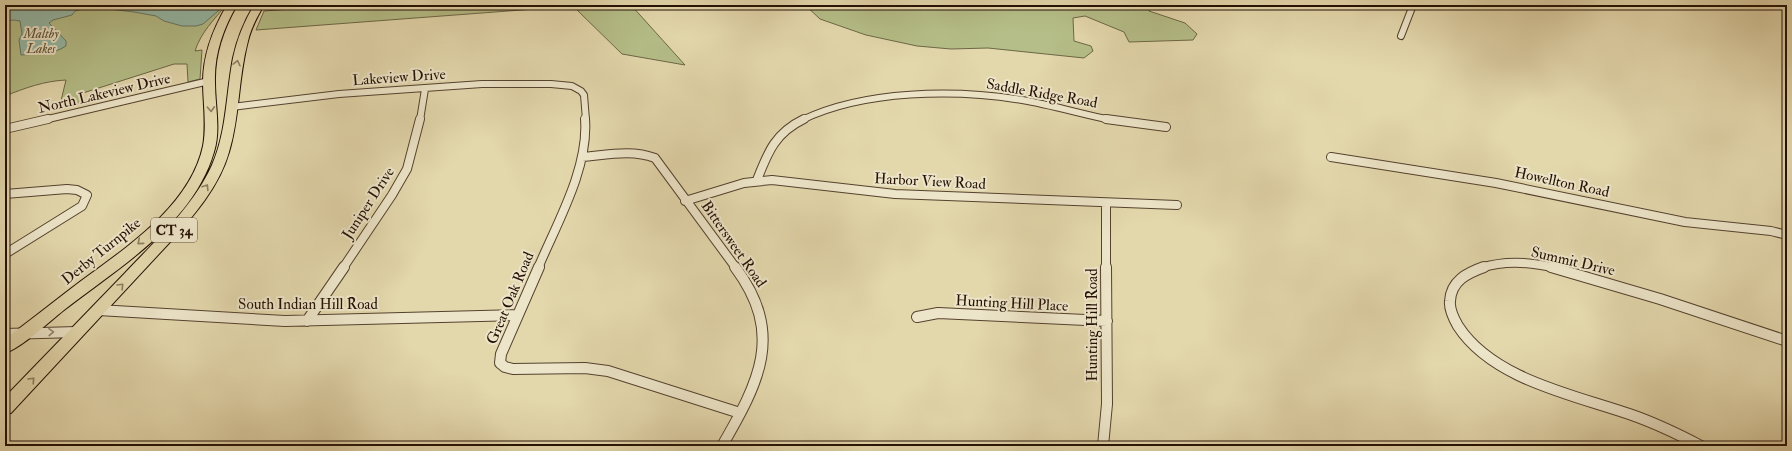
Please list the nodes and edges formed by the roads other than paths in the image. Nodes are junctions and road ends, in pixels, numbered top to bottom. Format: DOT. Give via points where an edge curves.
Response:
graph roads {
  1 [pos="232,5"];
  2 [pos="259,5"];
  3 [pos="1413,5"];
  4 [pos="1401,36"];
  5 [pos="209,81"];
  6 [pos="568,86"];
  7 [pos="425,89"];
  8 [pos="232,106"];
  9 [pos="1166,127"];
  10 [pos="5,129"];
  11 [pos="582,157"];
  12 [pos="1331,157"];
  13 [pos="757,180"];
  14 [pos="5,194"];
  15 [pos="685,201"];
  16 [pos="1106,203"];
  17 [pos="1177,205"];
  18 [pos="1787,235"];
  19 [pos="5,254"];
  20 [pos="98,310"];
  21 [pos="517,315"];
  22 [pos="916,317"];
  23 [pos="307,321"];
  24 [pos="1107,321"];
  25 [pos="77,332"];
  26 [pos="24,333"];
  27 [pos="5,334"];
  28 [pos="1787,341"];
  29 [pos="5,347"];
  30 [pos="5,408"];
  31 [pos="740,413"];
  32 [pos="722,446"];
  33 [pos="1103,446"];
  34 [pos="1701,446"];
  1 -- 5 [label="highway, Derby Turnpike / CT 34" via="213,44"];
  8 -- 2 [label="highway, CT 34, one-way" via="240,46 251,17"];
  3 -- 4 [label="street"];
  5 -- 10 [label="street, North Lakeview Drive"];
  5 -- 26 [label="highway, Derby Turnpike / CT 34, one-way" via="212,126 208,151 197,178 186,194 149,234 106,271"];
  6 -- 7 [label="street, Lakeview Drive" via="524,83"];
  6 -- 11 [label="street, Great Oak Road" via="578,89 584,95 586,127"];
  7 -- 8 [label="street, Lakeview Drive" via="339,94"];
  7 -- 23 [label="street, Juniper Drive" via="418,131 407,169"];
  20 -- 8 [label="highway, CT 34, one-way" via="187,215 216,172 223,152"];
  9 -- 13 [label="street, Saddle Ridge Road" via="1112,120 1023,100 969,94 904,94 861,101 802,119 783,132 770,146"];
  11 -- 15 [label="street, Bittersweet Road" via="628,154 651,156"];
  11 -- 21 [label="street, Great Oak Road" via="571,192"];
  12 -- 18 [label="street, Howellton Road" via="1496,183 1685,222"];
  13 -- 15 [label="street, Harbor View Road"];
  13 -- 16 [label="street, Harbor View Road" via="895,194"];
  14 -- 19 [label="street" via="68,189 87,195 82,206"];
  15 -- 31 [label="street, Bittersweet Road" via="744,279 757,306 762,330 760,365 757,379"];
  16 -- 17 [label="street, Harbor View Road"];
  16 -- 24 [label="street, Hunting Hill Road"];
  20 -- 23 [label="street, South Indian Hill Road"];
  20 -- 25 [label="highway, CT 34"];
  21 -- 23 [label="street, South Indian Hill Road"];
  21 -- 31 [label="street, Great Oak Road" via="500,357 500,363 505,367 585,368 608,371"];
  22 -- 24 [label="street, Hunting Hill Place" via="938,313"];
  24 -- 33 [label="street, Hunting Hill Road" via="1107,404"];
  26 -- 25 [label="street, one-way"];
  30 -- 25 [label="highway, CT 34, one-way"];
  26 -- 27 [label="street"];
  26 -- 29 [label="highway, Derby Turnpike / CT 34"];
  28 -- 34 [label="street, Summit Drive" via="1609,284 1562,270 1529,264 1489,265 1460,278 1453,284 1450,295 1453,317 1466,337 1494,361 1540,385 1610,407 1670,430"];
  31 -- 32 [label="street, Bittersweet Road"];
}
